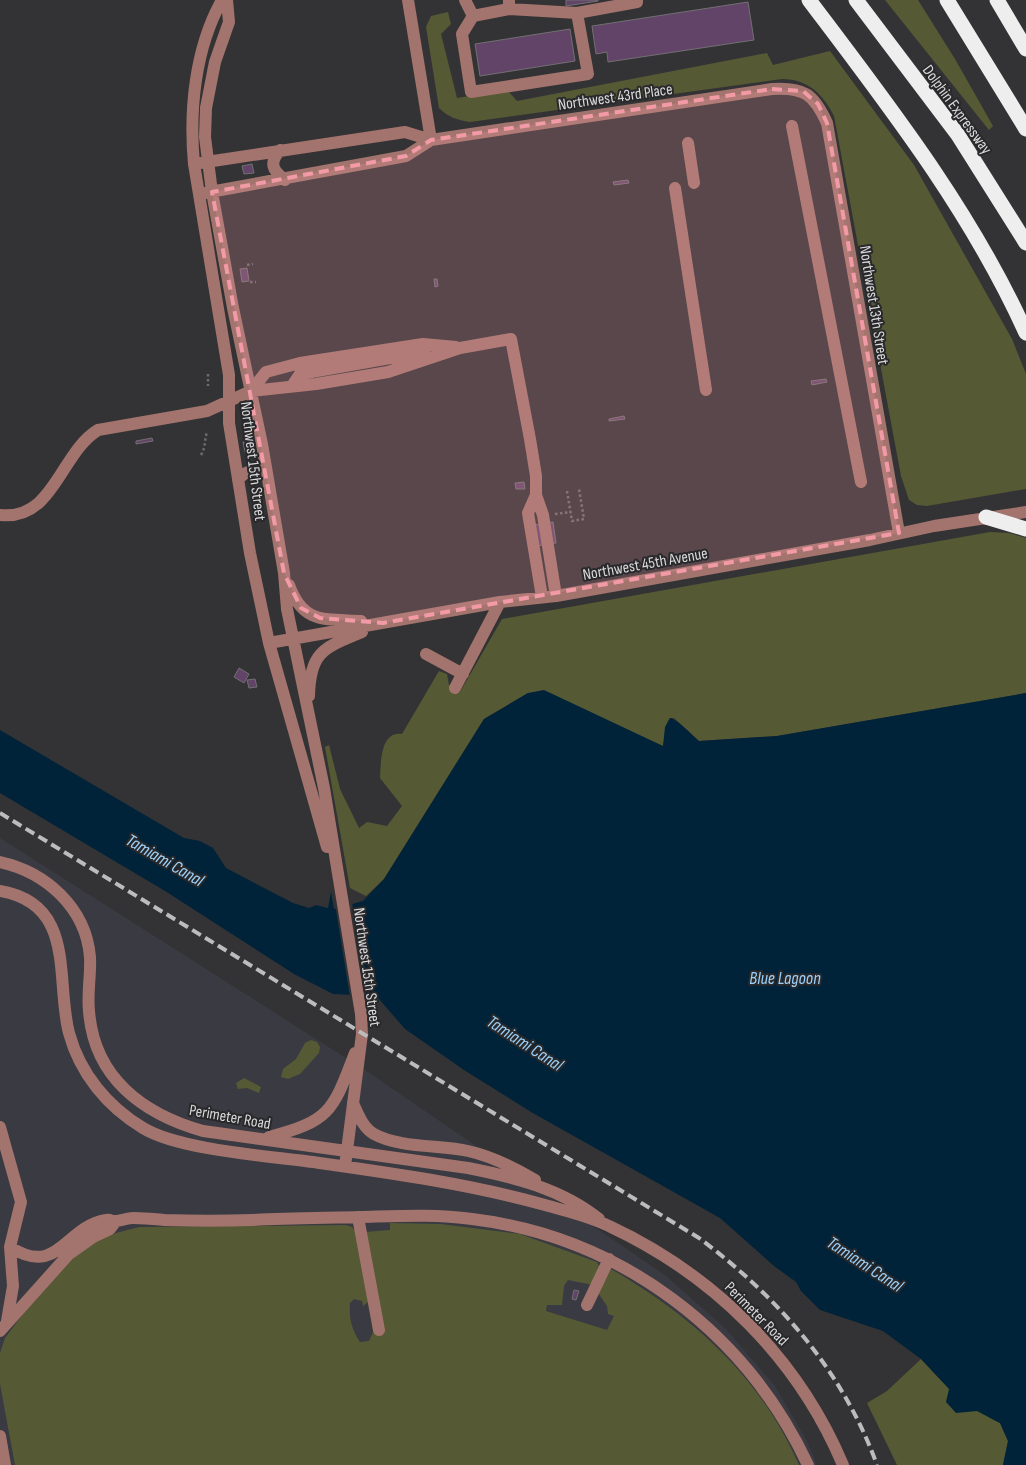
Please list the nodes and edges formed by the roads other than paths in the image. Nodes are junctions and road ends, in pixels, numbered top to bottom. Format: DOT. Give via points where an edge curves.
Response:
graph roads {
  1 [pos="222,0"];
  2 [pos="227,0"];
  3 [pos="411,0"];
  4 [pos="465,0"];
  5 [pos="637,0"];
  6 [pos="809,0"];
  7 [pos="856,0"];
  8 [pos="946,0"];
  9 [pos="997,0"];
  10 [pos="509,4"];
  11 [pos="577,13"];
  12 [pos="473,16"];
  13 [pos="1026,49"];
  14 [pos="803,91"];
  15 [pos="792,126"];
  16 [pos="1026,129"];
  17 [pos="431,140"];
  18 [pos="688,144"];
  19 [pos="280,150"];
  20 [pos="208,162"];
  21 [pos="194,164"];
  22 [pos="285,180"];
  23 [pos="694,183"];
  24 [pos="675,188"];
  25 [pos="212,192"];
  26 [pos="199,194"];
  27 [pos="1026,243"];
  28 [pos="1026,333"];
  29 [pos="460,348"];
  30 [pos="424,352"];
  31 [pos="292,386"];
  32 [pos="706,390"];
  33 [pos="250,391"];
  34 [pos="229,401"];
  35 [pos="267,476"];
  36 [pos="238,480"];
  37 [pos="860,482"];
  38 [pos="536,495"];
  39 [pos="1026,512"];
  40 [pos="0,515"];
  41 [pos="986,517"];
  42 [pos="1026,529"];
  43 [pos="899,533"];
  44 [pos="284,573"];
  45 [pos="556,596"];
  46 [pos="542,597"];
  47 [pos="500,602"];
  48 [pos="383,623"];
  49 [pos="292,639"];
  50 [pos="269,642"];
  51 [pos="426,654"];
  52 [pos="463,674"];
  53 [pos="455,688"];
  54 [pos="308,716"];
  55 [pos="0,862"];
  56 [pos="0,890"];
  57 [pos="341,892"];
  58 [pos="362,1034"];
  59 [pos="353,1103"];
  60 [pos="0,1126"];
  61 [pos="262,1139"];
  62 [pos="347,1150"];
  63 [pos="345,1166"];
  64 [pos="568,1199"];
  65 [pos="358,1217"];
  66 [pos="116,1221"];
  67 [pos="607,1225"];
  68 [pos="10,1247"];
  69 [pos="609,1259"];
  70 [pos="587,1305"];
  71 [pos="3,1326"];
  72 [pos="380,1330"];
  73 [pos="0,1436"];
  74 [pos="5,1465"];
  75 [pos="808,1465"];
  76 [pos="843,1465"];
  1 -- 21 [label="street, Northwest 15th Street" via="212,20 194,90"];
  2 -- 20 [label="street, Northwest 15th Street" via="229,22 215,62 206,108"];
  3 -- 17 [label="street"];
  4 -- 12 [label="street"];
  5 -- 11 [label="street"];
  6 -- 28 [label="highway" via="929,162 972,230"];
  7 -- 27 [label="highway, Dolphin Expressway" via="958,135"];
  8 -- 16 [label="highway"];
  9 -- 13 [label="highway"];
  10 -- 11 [label="street"];
  10 -- 12 [label="street"];
  11 -- 12 [label="street" via="588,74 472,92 462,34"];
  14 -- 17 [label="street, Northwest 43rd Place" via="772,89"];
  14 -- 43 [label="street, Northwest 13th Street" via="818,104 827,123"];
  15 -- 37 [label="street"];
  17 -- 19 [label="street, Northwest 43rd Place" via="405,132"];
  17 -- 22 [label="street, Northwest 43rd Place" via="406,156"];
  18 -- 23 [label="street"];
  19 -- 20 [label="street, Northwest 43rd Place"];
  19 -- 22 [label="street" via="273,158 273,166"];
  20 -- 21 [label="street, Northwest 43rd Place"];
  20 -- 25 [label="street, Northwest 15th Street"];
  21 -- 26 [label="street, Northwest 15th Street"];
  22 -- 25 [label="street, Northwest 43rd Place"];
  24 -- 32 [label="street"];
  25 -- 26 [label="street, Northwest 43rd Place"];
  25 -- 33 [label="street, Northwest 15th Street"];
  26 -- 34 [label="street, Northwest 15th Street" via="229,375"];
  29 -- 31 [label="street" via="388,372"];
  29 -- 33 [label="street" via="423,344 300,363 266,372"];
  29 -- 38 [label="street" via="511,339 536,476"];
  30 -- 31 [label="street" via="300,374"];
  31 -- 33 [label="street"];
  33 -- 34 [label="street"];
  33 -- 35 [label="street, Northwest 15th Street"];
  34 -- 36 [label="street, Northwest 15th Street"];
  34 -- 40 [label="street" via="207,411 98,430 84,442 35,507 21,514"];
  35 -- 36 [label="street" via="251,470 244,472"];
  35 -- 44 [label="street, Northwest 15th Street"];
  36 -- 50 [label="street, Northwest 15th Street"];
  38 -- 45 [label="street" via="544,515"];
  38 -- 46 [label="street" via="528,513"];
  39 -- 41 [label="street, Northwest 45th Avenue"];
  41 -- 42 [label="highway"];
  41 -- 43 [label="street, Northwest 45th Avenue"];
  43 -- 45 [label="street, Northwest 45th Avenue"];
  44 -- 48 [label="street" via="294,599 309,614 329,619"];
  44 -- 49 [label="street, Northwest 15th Street"];
  45 -- 46 [label="street, Northwest 45th Avenue"];
  46 -- 47 [label="street, Northwest 45th Avenue"];
  47 -- 48 [label="street, Northwest 45th Avenue"];
  47 -- 52 [label="street"];
  48 -- 49 [label="street, Northwest 45th Avenue"];
  48 -- 54 [label="street" via="328,647 318,656 310,673"];
  49 -- 50 [label="street, Northwest 45th Avenue"];
  49 -- 54 [label="street, Northwest 15th Street"];
  50 -- 57 [label="street, Northwest 15th Street"];
  51 -- 52 [label="street"];
  52 -- 53 [label="street"];
  54 -- 57 [label="street, Northwest 15th Street"];
  55 -- 61 [label="street, Perimeter Road" via="35,873 48,882 78,918 90,958 88,1010 91,1030 104,1064 124,1089 143,1105 187,1127"];
  56 -- 63 [label="street, Perimeter Road" via="20,895 35,906 55,934 63,969 69,1032 77,1055 98,1090 123,1114 146,1130 174,1141"];
  57 -- 58 [label="street, Northwest 15th Street"];
  58 -- 59 [label="street, Northwest 15th Street"];
  58 -- 61 [label="street" via="338,1096 330,1108 311,1124"];
  59 -- 62 [label="street, Northwest 15th Street"];
  59 -- 64 [label="street" via="373,1134 469,1151 523,1172"];
  60 -- 68 [label="street" via="21,1202"];
  61 -- 62 [label="street, Perimeter Road"];
  62 -- 63 [label="street, Northwest 15th Street"];
  62 -- 64 [label="street, Perimeter Road" via="497,1174"];
  63 -- 67 [label="street, Perimeter Road" via="502,1193"];
  64 -- 67 [label="street, Perimeter Road"];
  65 -- 66 [label="street" via="133,1218"];
  65 -- 69 [label="street" via="440,1216 493,1222 545,1234"];
  65 -- 72 [label="street"];
  66 -- 68 [label="street" via="107,1220 92,1226 56,1252 43,1257 29,1257"];
  66 -- 71 [label="street" via="110,1229 77,1246"];
  67 -- 76 [label="street, Perimeter Road" via="686,1270 752,1326 808,1397"];
  68 -- 71 [label="street" via="13,1286"];
  69 -- 70 [label="street"];
  69 -- 75 [label="street" via="676,1301 726,1345 771,1400"];
  73 -- 74 [label="street"];
}
